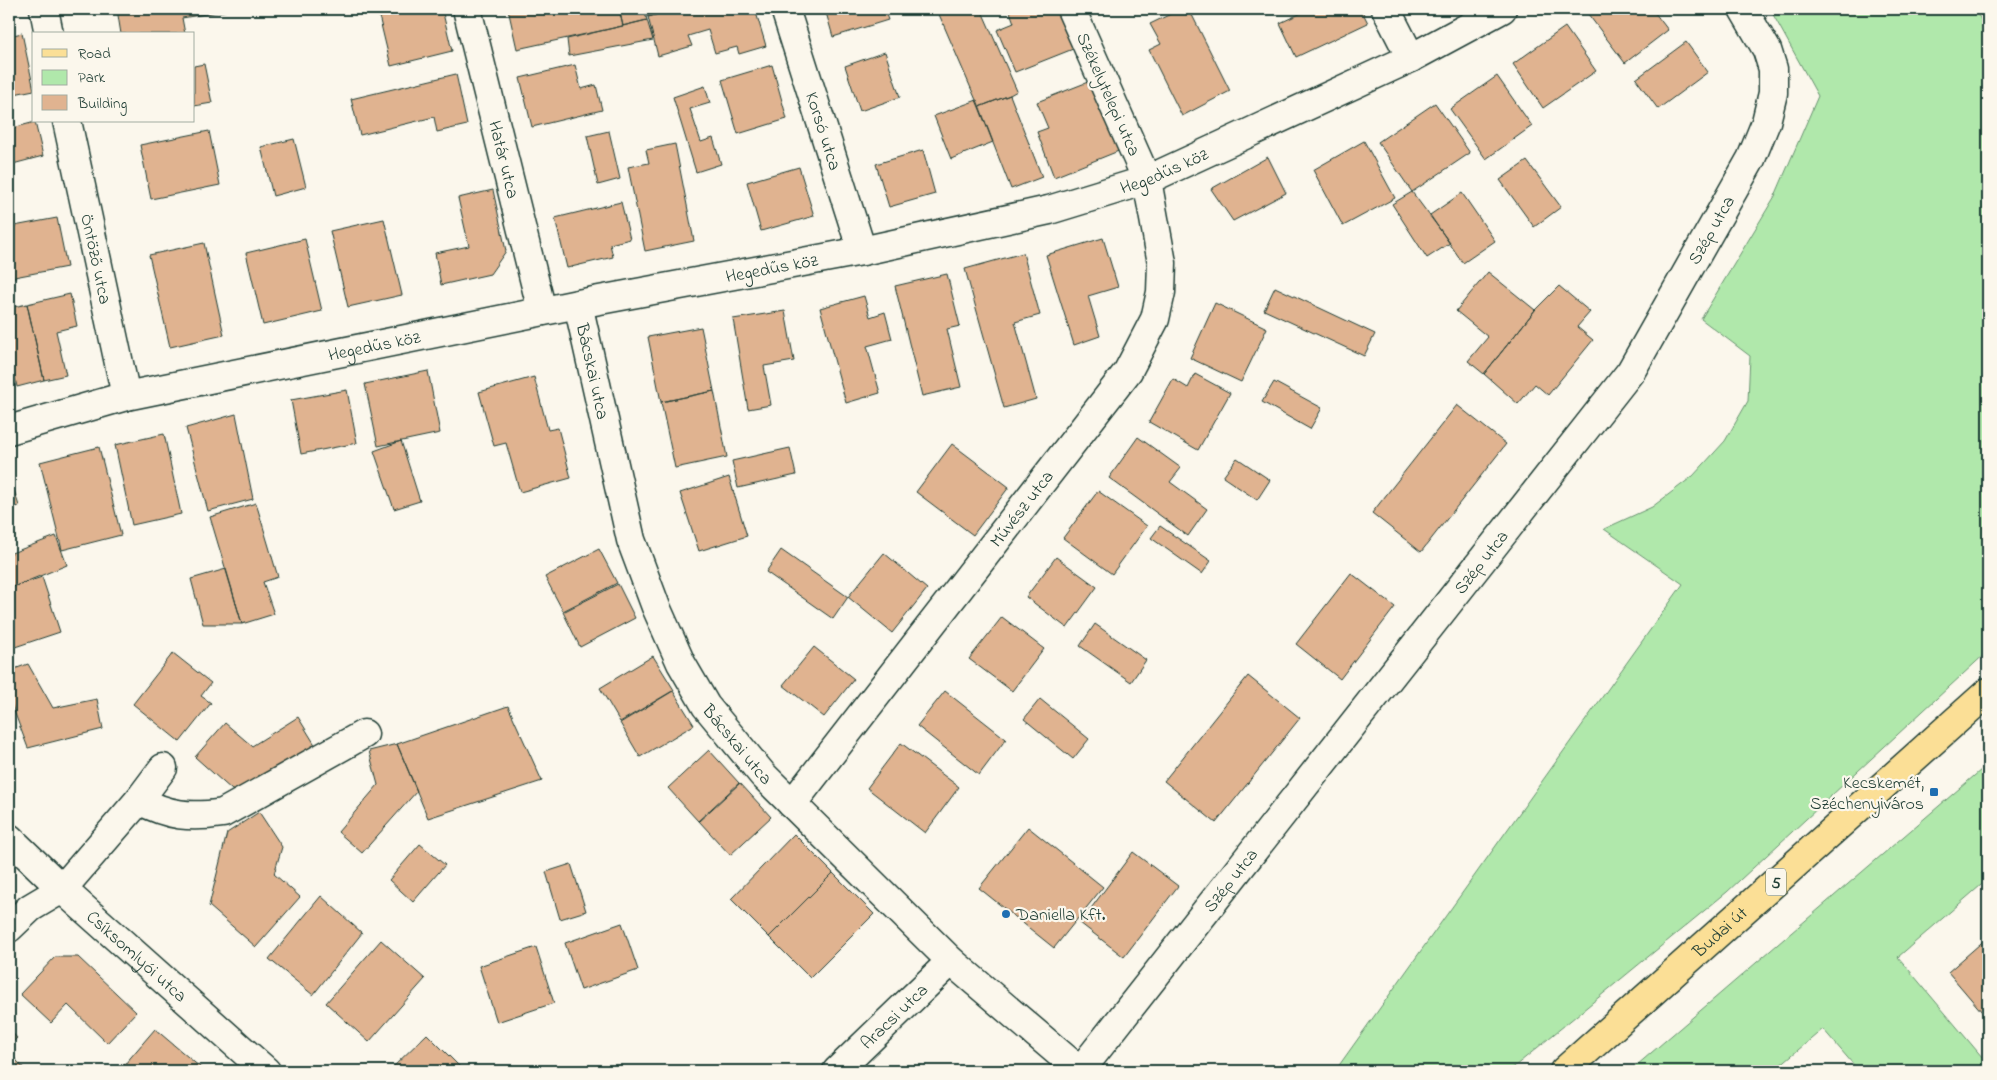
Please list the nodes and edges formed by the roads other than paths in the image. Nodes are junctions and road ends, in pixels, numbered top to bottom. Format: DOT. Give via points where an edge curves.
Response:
graph roads {
  1 [pos="44,9"];
  2 [pos="467,9"];
  3 [pos="785,9"];
  4 [pos="1071,9"];
  5 [pos="1386,9"];
  6 [pos="1502,9"];
  7 [pos="1744,9"];
  8 [pos="49,32"];
  9 [pos="1411,58"];
  10 [pos="68,122"];
  11 [pos="1147,180"];
  12 [pos="862,251"];
  13 [pos="578,304"];
  14 [pos="542,311"];
  15 [pos="126,396"];
  16 [pos="9,430"];
  17 [pos="1988,692"];
  18 [pos="364,734"];
  19 [pos="163,768"];
  20 [pos="139,800"];
  21 [pos="792,804"];
  22 [pos="9,838"];
  23 [pos="62,889"];
  24 [pos="9,928"];
  25 [pos="951,961"];
  26 [pos="266,1071"];
  27 [pos="838,1071"];
  28 [pos="1080,1071"];
  29 [pos="1564,1071"];
  1 -- 8 [label="street"];
  2 -- 14 [label="street, Határ utca"];
  3 -- 12 [label="street, Korsó utca"];
  4 -- 11 [label="street, Székelytelepi utca"];
  5 -- 9 [label="street"];
  6 -- 9 [label="street, Hegedűs köz"];
  7 -- 28 [label="street, Szép utca" via="1767,50 1773,70 1773,93 1766,122 1751,159 1631,371"];
  9 -- 11 [label="street, Hegedűs köz"];
  10 -- 15 [label="street, Öntöző utca"];
  11 -- 12 [label="street, Hegedűs köz" via="1049,210"];
  11 -- 21 [label="street, Művész utca" via="1162,263 1162,292 1155,319 1128,370"];
  12 -- 13 [label="street, Hegedűs köz"];
  13 -- 14 [label="street, Hegedűs köz"];
  13 -- 21 [label="street, Bácskai utca" via="631,540 656,607 681,663 706,706 763,775"];
  14 -- 15 [label="street, Hegedűs köz"];
  15 -- 16 [label="street, Hegedűs köz"];
  17 -- 29 [label="main road, Budai út / 5"];
  18 -- 20 [label="street" via="223,813 199,817 178,815 158,810"];
  19 -- 20 [label="street"];
  20 -- 23 [label="street"];
  21 -- 25 [label="street, Bácskai utca"];
  22 -- 23 [label="street, Csíksomlyói utca"];
  23 -- 24 [label="street" via="30,908"];
  23 -- 26 [label="street, Csíksomlyói utca"];
  25 -- 27 [label="street, Aracsi utca"];
  25 -- 28 [label="street, Bácskai utca"];
}
